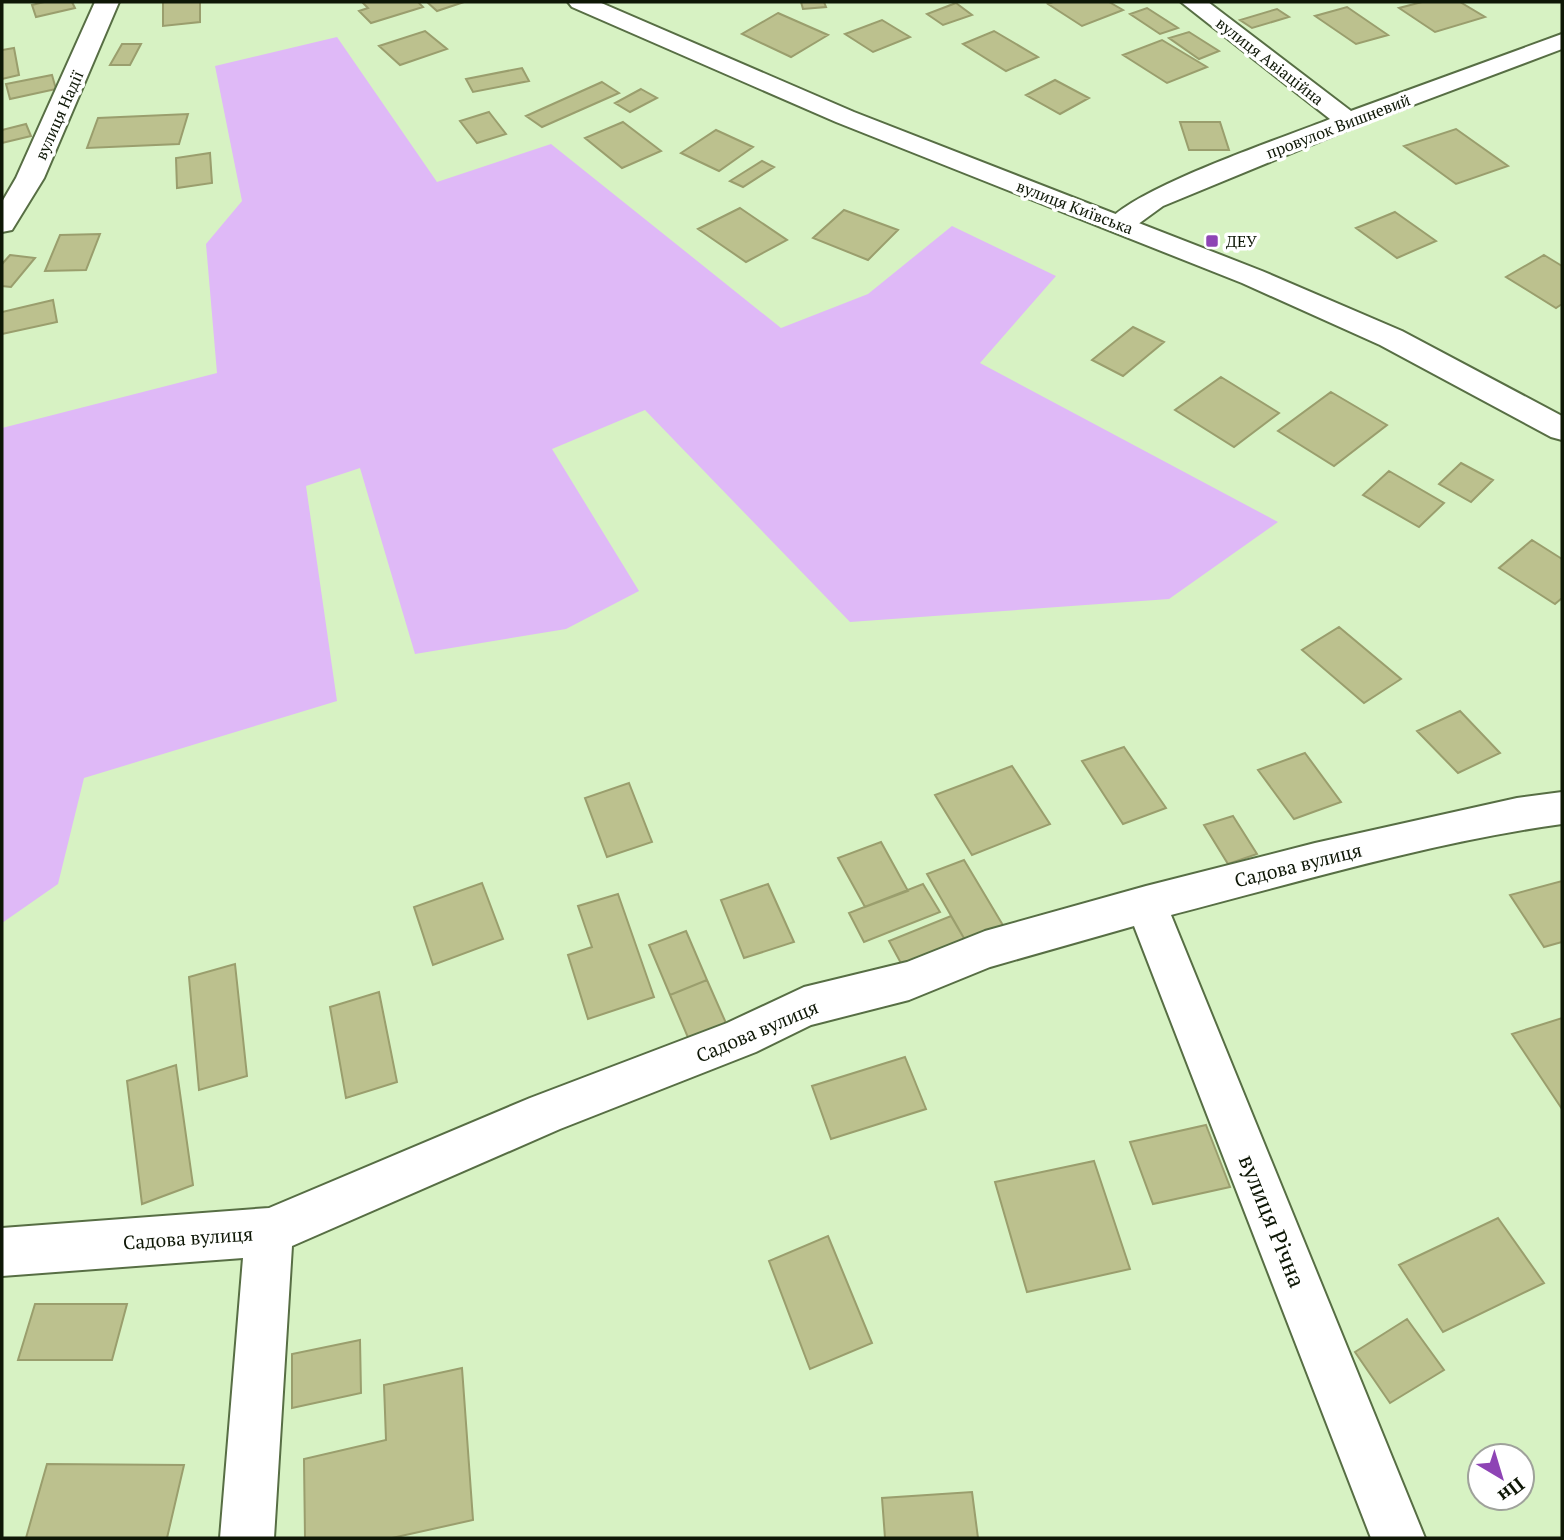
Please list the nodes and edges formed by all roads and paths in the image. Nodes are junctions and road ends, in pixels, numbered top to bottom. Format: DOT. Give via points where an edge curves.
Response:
graph roads {
  1 [pos="107,2"];
  2 [pos="580,2"];
  3 [pos="1193,2"];
  4 [pos="1562,41"];
  5 [pos="1348,121"];
  6 [pos="2,224"];
  7 [pos="1120,224"];
  8 [pos="1562,429"];
  9 [pos="1562,808"];
  10 [pos="1146,904"];
  11 [pos="269,1232"];
  12 [pos="2,1252"];
  13 [pos="247,1538"];
  14 [pos="1398,1538"];
  1 -- 6 [label="street, вулиця Надії" via="30,178"];
  2 -- 7 [label="street, вулиця Київська" via="845,117"];
  3 -- 5 [label="street, вулиця Авіаційна"];
  4 -- 5 [label="street, провулок Вишневий"];
  5 -- 7 [label="street, провулок Вишневий" via="1153,200"];
  7 -- 8 [label="street, вулиця Київська" via="1391,338"];
  9 -- 10 [label="street, Садова вулиця" via="1342,854"];
  10 -- 11 [label="street, Садова вулиця" via="985,950 909,981 804,1007 741,1038 547,1113"];
  10 -- 14 [label="street, вулиця Річна"];
  11 -- 12 [label="street, Садова вулиця"];
  11 -- 13 [label="street"];
}
